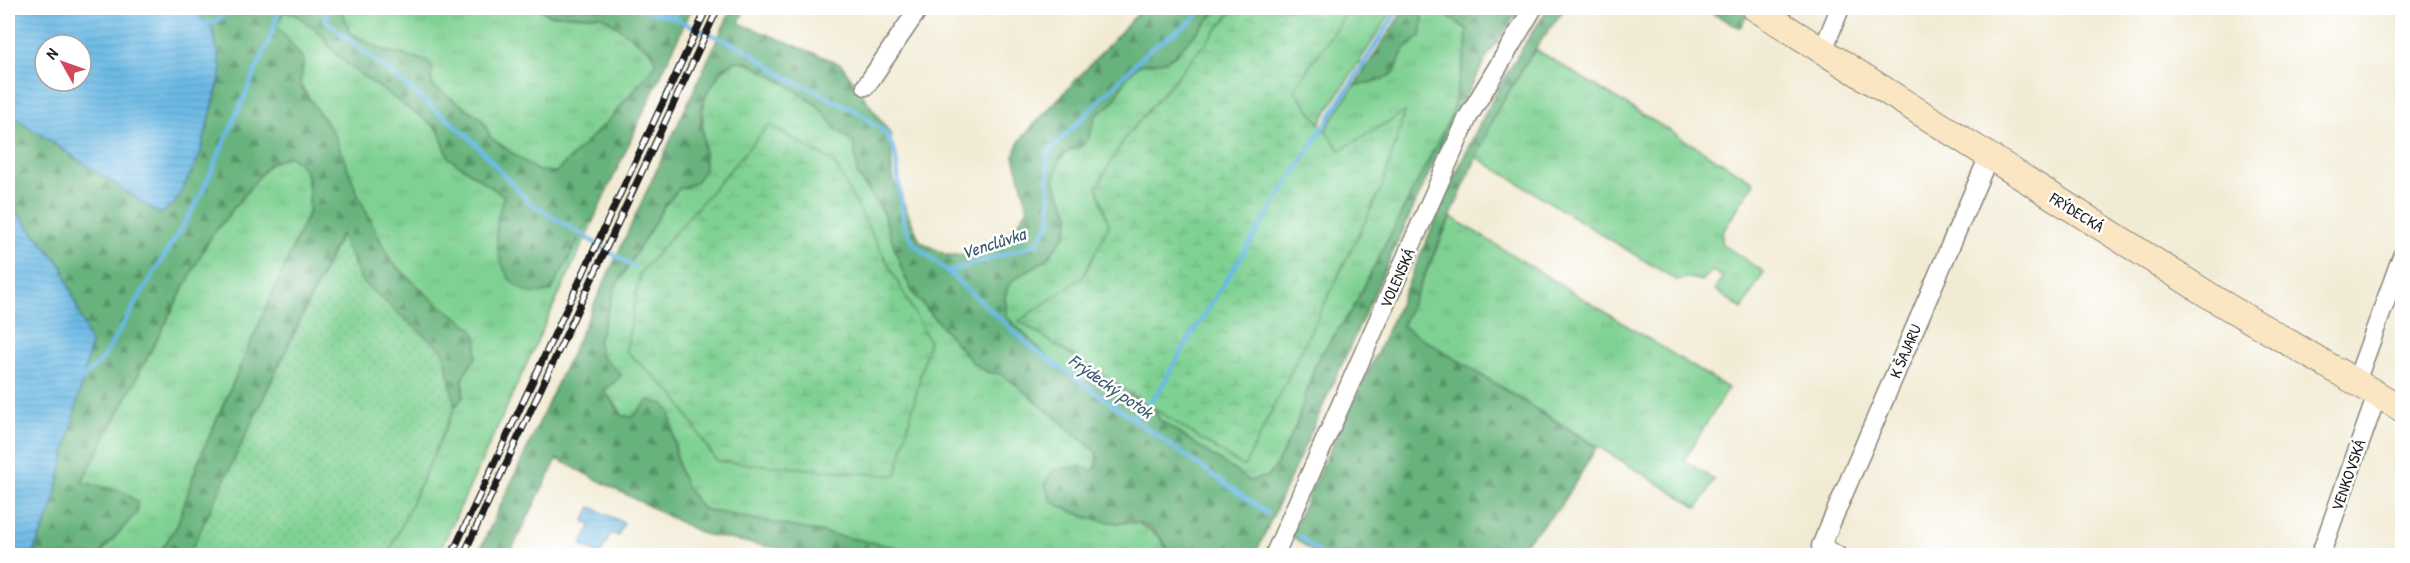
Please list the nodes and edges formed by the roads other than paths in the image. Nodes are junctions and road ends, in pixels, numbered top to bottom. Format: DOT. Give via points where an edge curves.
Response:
graph roads {
  1 [pos="918,8"];
  2 [pos="1533,8"];
  3 [pos="1755,8"];
  4 [pos="1840,8"];
  5 [pos="1823,50"];
  6 [pos="866,87"];
  7 [pos="1989,156"];
  8 [pos="2403,256"];
  9 [pos="2366,389"];
  10 [pos="2403,409"];
  11 [pos="1274,555"];
  12 [pos="1838,555"];
  13 [pos="2320,555"];
  1 -- 6 [label="street"];
  2 -- 11 [label="street, VOLENSKÁ" via="1468,117"];
  3 -- 5 [label="main road, FRÝDECKÁ"];
  4 -- 5 [label="street"];
  5 -- 7 [label="main road, FRÝDECKÁ"];
  7 -- 9 [label="main road, FRÝDECKÁ" via="2247,319"];
  7 -- 12 [label="street, K ŠAJARU" via="1821,546"];
  8 -- 9 [label="street, VENKOVSKÁ"];
  9 -- 10 [label="main road, FRÝDECKÁ"];
  9 -- 13 [label="street, VENKOVSKÁ"];
}
